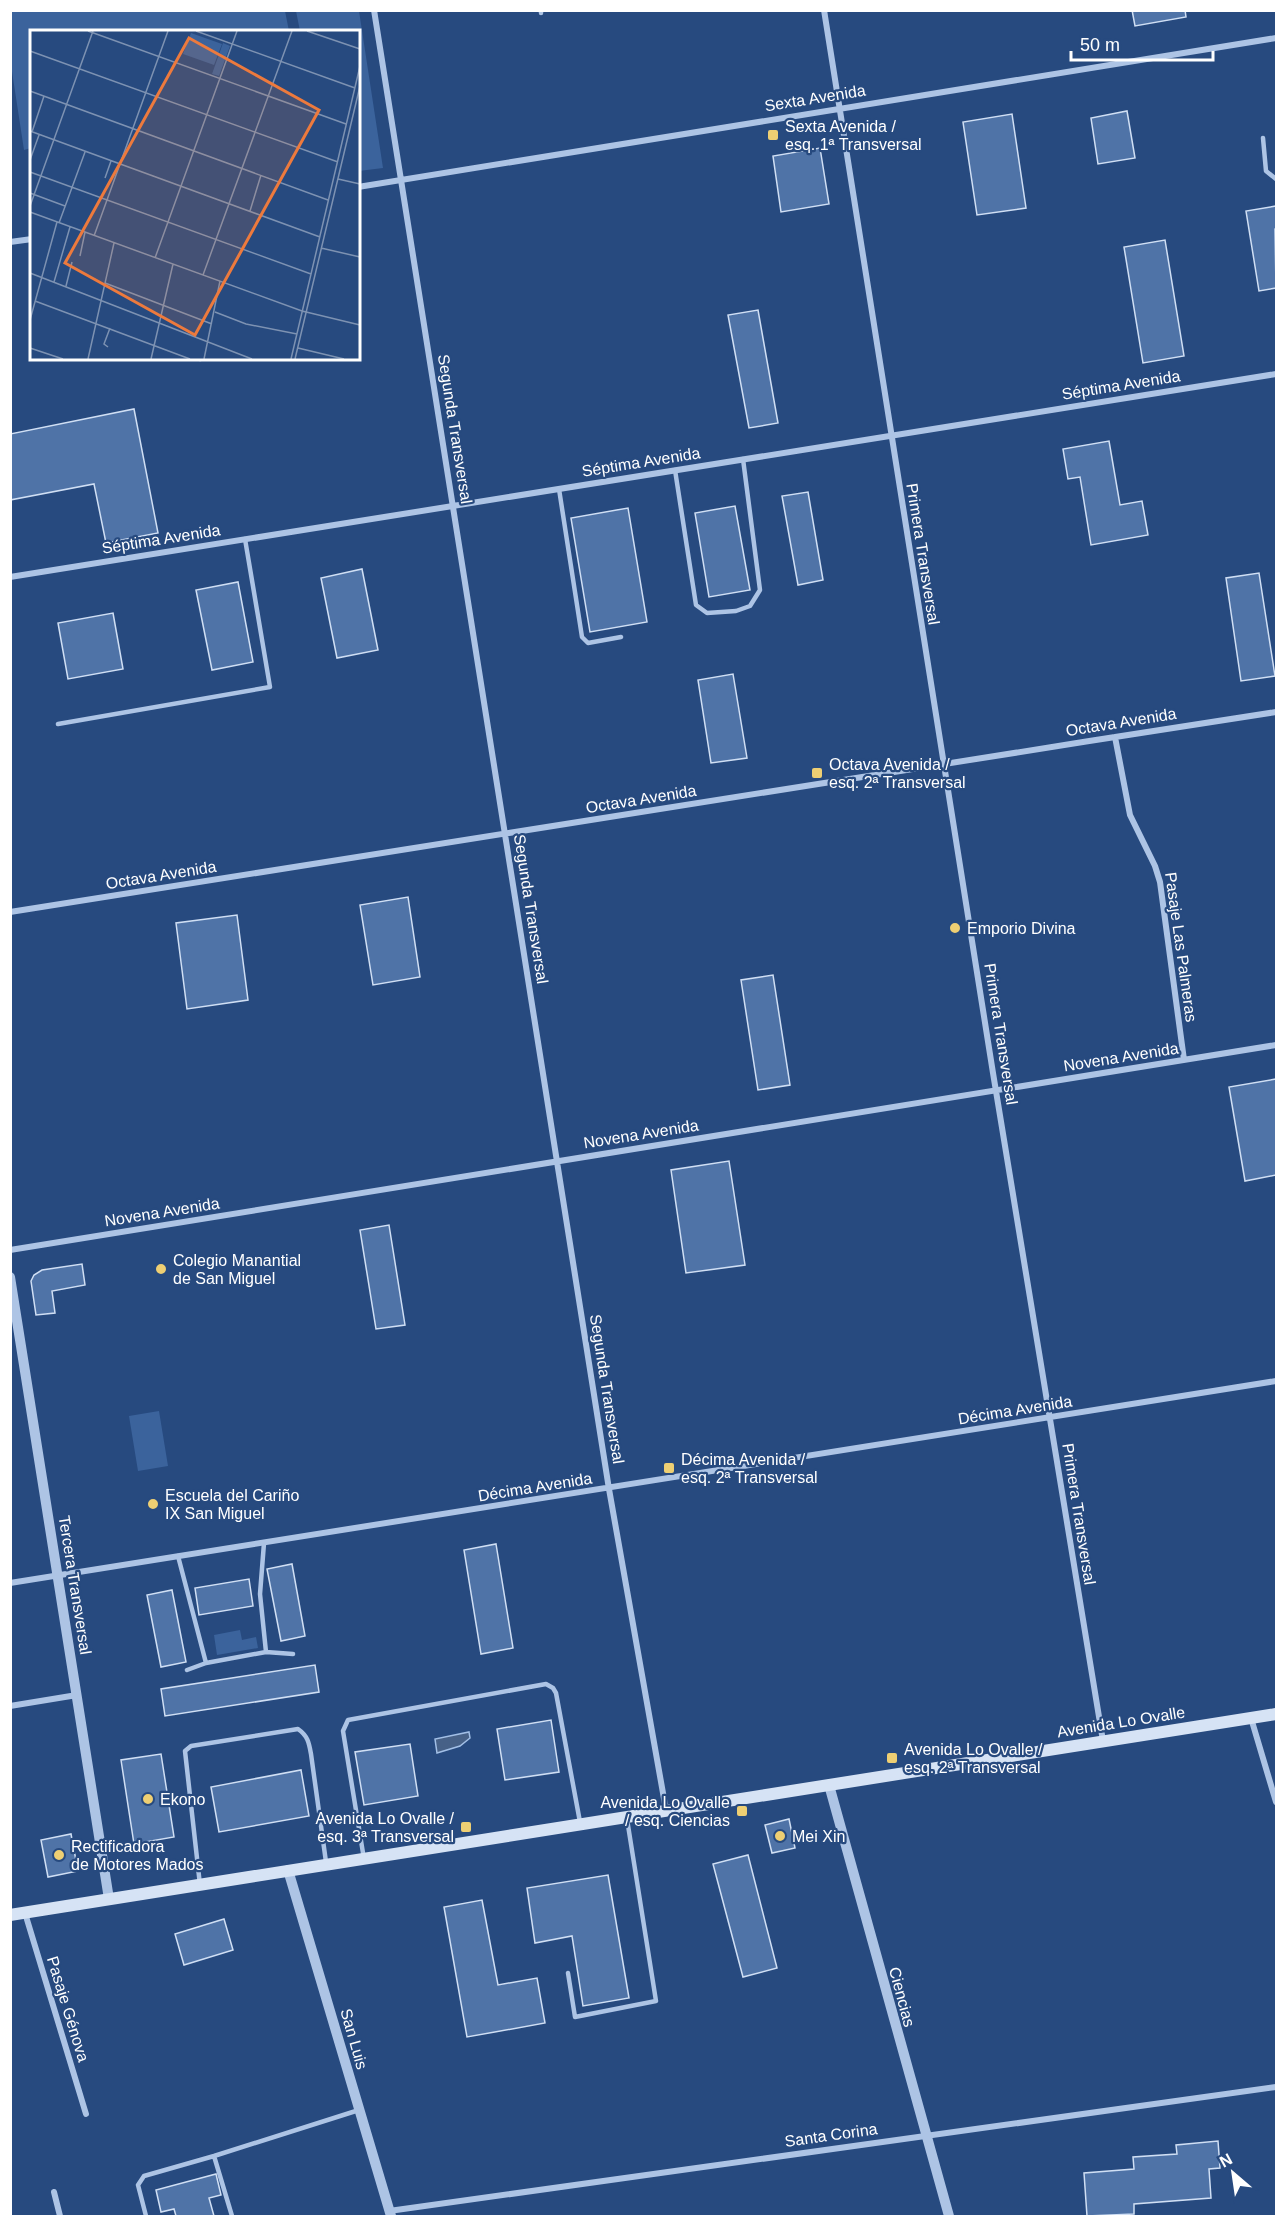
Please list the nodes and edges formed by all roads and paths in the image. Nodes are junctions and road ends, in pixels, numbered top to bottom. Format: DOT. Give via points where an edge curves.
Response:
graph roads {
  1 [pos="374,10"];
  2 [pos="824,10"];
  3 [pos="1276,38"];
  4 [pos="840,108"];
  5 [pos="1263,138"];
  6 [pos="1276,179"];
  7 [pos="401,181"];
  8 [pos="360,187"];
  9 [pos="30,239"];
  10 [pos="10,242"];
  11 [pos="1276,374"];
  12 [pos="890,436"];
  13 [pos="743,459"];
  14 [pos="675,470"];
  15 [pos="559,489"];
  16 [pos="453,506"];
  17 [pos="245,539"];
  18 [pos="10,577"];
  19 [pos="621,637"];
  20 [pos="1276,712"];
  21 [pos="58,724"];
  22 [pos="1115,737"];
  23 [pos="943,763"];
  24 [pos="506,835"];
  25 [pos="10,912"];
  26 [pos="1276,1046"];
  27 [pos="1184,1060"];
  28 [pos="996,1090"];
  29 [pos="558,1161"];
  30 [pos="10,1250"];
  31 [pos="10,1277"];
  32 [pos="1276,1381"];
  33 [pos="1049,1418"];
  34 [pos="609,1489"];
  35 [pos="264,1543"];
  36 [pos="178,1556"];
  37 [pos="58,1575"];
  38 [pos="10,1583"];
  39 [pos="267,1652"];
  40 [pos="293,1654"];
  41 [pos="206,1663"];
  42 [pos="187,1670"];
  43 [pos="77,1695"];
  44 [pos="10,1706"];
  45 [pos="1276,1714"];
  46 [pos="1251,1718"];
  47 [pos="1103,1742"];
  48 [pos="828,1785"];
  49 [pos="1276,1802"];
  50 [pos="666,1811"];
  51 [pos="626,1816"];
  52 [pos="580,1824"];
  53 [pos="364,1858"];
  54 [pos="327,1864"];
  55 [pos="288,1870"];
  56 [pos="200,1884"];
  57 [pos="109,1899"];
  58 [pos="24,1912"];
  59 [pos="10,1915"];
  60 [pos="568,1973"];
  61 [pos="1276,2087"];
  62 [pos="359,2110"];
  63 [pos="86,2114"];
  64 [pos="925,2136"];
  65 [pos="214,2156"];
  66 [pos="54,2192"];
  67 [pos="390,2214"];
  68 [pos="60,2217"];
  69 [pos="146,2217"];
  70 [pos="232,2217"];
  71 [pos="949,2217"];
  1 -- 7 [label="street, Segunda Transversal"];
  2 -- 4 [label="street, Primera Transversal"];
  3 -- 4 [label="street, Sexta Avenida"];
  4 -- 7 [label="street, Sexta Avenida"];
  4 -- 12 [label="street, Primera Transversal"];
  5 -- 6 [label="lane" via="1266,171"];
  7 -- 8 [label="street, Sexta Avenida"];
  7 -- 16 [label="street, Segunda Transversal"];
  9 -- 10 [label="street"];
  11 -- 12 [label="street, Séptima Avenida"];
  12 -- 13 [label="street, Séptima Avenida"];
  12 -- 23 [label="street, Primera Transversal"];
  13 -- 14 [label="street, Séptima Avenida"];
  13 -- 14 [label="lane" via="760,590 750,606 736,611 707,613 696,605"];
  14 -- 15 [label="street, Séptima Avenida"];
  15 -- 16 [label="street, Séptima Avenida"];
  15 -- 19 [label="lane" via="582,637 588,643"];
  16 -- 17 [label="street, Séptima Avenida"];
  16 -- 24 [label="street, Segunda Transversal"];
  17 -- 18 [label="street, Séptima Avenida"];
  17 -- 21 [label="lane" via="270,687"];
  20 -- 22 [label="street, Octava Avenida"];
  22 -- 23 [label="street, Octava Avenida"];
  22 -- 27 [label="street, Pasaje Las Palmeras" via="1130,814 1160,882"];
  23 -- 24 [label="street, Octava Avenida"];
  23 -- 28 [label="street, Primera Transversal"];
  24 -- 25 [label="street, Octava Avenida"];
  24 -- 29 [label="street, Segunda Transversal"];
  26 -- 27 [label="street, Novena Avenida"];
  27 -- 28 [label="street, Novena Avenida"];
  28 -- 29 [label="street, Novena Avenida"];
  28 -- 33 [label="street, Primera Transversal"];
  29 -- 30 [label="street, Novena Avenida"];
  29 -- 34 [label="street, Segunda Transversal"];
  31 -- 37 [label="street, Tercera Transversal"];
  32 -- 33 [label="street, Décima Avenida"];
  33 -- 34 [label="street, Décima Avenida"];
  33 -- 47 [label="street, Primera Transversal"];
  34 -- 35 [label="street, Décima Avenida"];
  34 -- 50 [label="street, Segunda Transversal"];
  35 -- 36 [label="street, Décima Avenida"];
  35 -- 39 [label="lane" via="260,1594"];
  36 -- 37 [label="street, Décima Avenida"];
  36 -- 41 [label="lane"];
  37 -- 38 [label="street, Décima Avenida"];
  37 -- 43 [label="street, Tercera Transversal"];
  39 -- 40 [label="lane"];
  39 -- 41 [label="lane"];
  41 -- 42 [label="lane"];
  43 -- 44 [label="street"];
  43 -- 57 [label="street, Tercera Transversal"];
  45 -- 46 [label="main road, Avenida Lo Ovalle"];
  46 -- 47 [label="main road, Avenida Lo Ovalle"];
  46 -- 49 [label="street"];
  47 -- 48 [label="main road, Avenida Lo Ovalle"];
  48 -- 50 [label="main road, Avenida Lo Ovalle"];
  48 -- 64 [label="street, Ciencias"];
  50 -- 51 [label="main road, Avenida Lo Ovalle"];
  51 -- 52 [label="main road, Avenida Lo Ovalle"];
  51 -- 60 [label="lane" via="656,2001 575,2017"];
  52 -- 53 [label="main road, Avenida Lo Ovalle"];
  52 -- 53 [label="lane" via="556,1693 546,1684 348,1720 342,1731"];
  53 -- 54 [label="main road, Avenida Lo Ovalle"];
  54 -- 55 [label="main road, Avenida Lo Ovalle"];
  54 -- 56 [label="lane" via="311,1754 304,1733 298,1729 201,1744 186,1751"];
  55 -- 56 [label="main road, Avenida Lo Ovalle"];
  55 -- 62 [label="street, San Luis"];
  56 -- 57 [label="main road, Avenida Lo Ovalle"];
  57 -- 58 [label="main road, Avenida Lo Ovalle"];
  58 -- 59 [label="main road, Avenida Lo Ovalle"];
  58 -- 63 [label="street, Pasaje Génova"];
  61 -- 64 [label="street, Santa Corina"];
  62 -- 65 [label="lane"];
  62 -- 67 [label="street, San Luis"];
  64 -- 67 [label="street, Santa Corina"];
  64 -- 71 [label="street, Ciencias"];
  65 -- 69 [label="lane" via="144,2175 138,2185"];
  65 -- 70 [label="lane"];
  66 -- 68 [label="street"];
}
